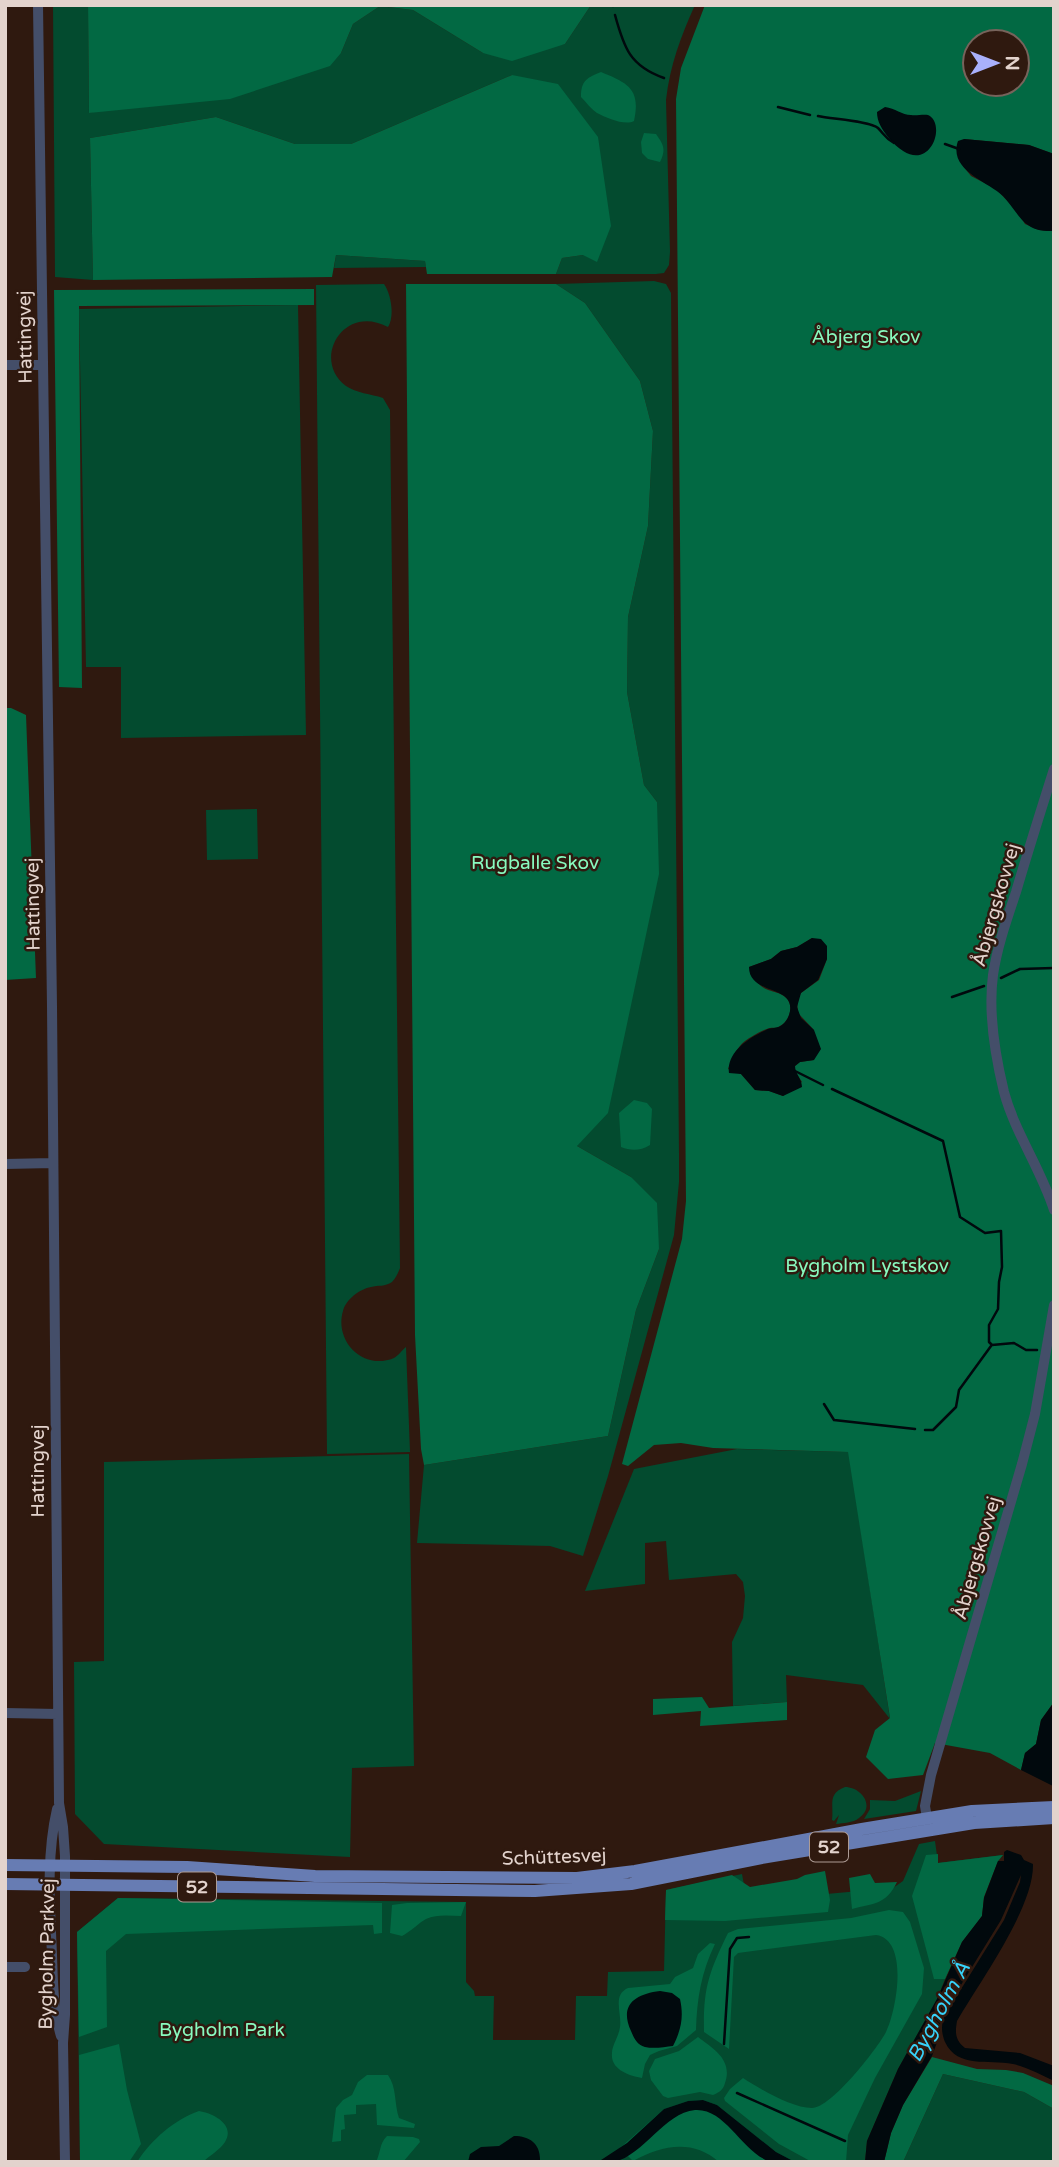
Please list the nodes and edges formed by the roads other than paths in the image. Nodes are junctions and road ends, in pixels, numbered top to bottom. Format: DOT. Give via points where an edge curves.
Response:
graph roads {
  1 [pos="38,5"];
  2 [pos="5,365"];
  3 [pos="43,365"];
  4 [pos="1054,769"];
  5 [pos="53,1163"];
  6 [pos="5,1164"];
  7 [pos="1054,1210"];
  8 [pos="1054,1306"];
  9 [pos="5,1713"];
  10 [pos="58,1714"];
  11 [pos="59,1803"];
  12 [pos="1054,1807"];
  13 [pos="928,1818"];
  14 [pos="1054,1818"];
  15 [pos="5,1865"];
  16 [pos="50,1866"];
  17 [pos="65,1866"];
  18 [pos="5,1884"];
  19 [pos="50,1885"];
  20 [pos="65,1885"];
  21 [pos="5,1967"];
  22 [pos="25,1968"];
  23 [pos="63,2043"];
  24 [pos="65,2162"];
  1 -- 3 [label="street, Hattingvej"];
  2 -- 3 [label="street"];
  3 -- 5 [label="street, Hattingvej"];
  4 -- 7 [label="street, Åbjergskovvej" via="1000,940 991,1009 1005,1094"];
  5 -- 6 [label="street"];
  5 -- 10 [label="street, Hattingvej"];
  8 -- 13 [label="street, Åbjergskovvej" via="1035,1414 931,1775 925,1806"];
  9 -- 10 [label="street"];
  10 -- 11 [label="street, Hattingvej"];
  11 -- 16 [label="street, Hattingvej"];
  11 -- 17 [label="street, Hattingvej"];
  12 -- 13 [label="main road, Schüttesvej / 52"];
  13 -- 17 [label="main road, Schüttesvej / 52" via="578,1878 315,1876 187,1867"];
  14 -- 20 [label="main road, Schüttesvej / 52" via="974,1823 631,1884 578,1889"];
  15 -- 16 [label="main road, 52"];
  16 -- 17 [label="main road, Schüttesvej / 52"];
  16 -- 19 [label="street, Bygholm Parkvej"];
  17 -- 20 [label="street, Bygholm Parkvej"];
  18 -- 19 [label="main road, 52"];
  19 -- 20 [label="main road, 52"];
  19 -- 23 [label="street, Bygholm Parkvej" via="54,2015"];
  20 -- 23 [label="street, Bygholm Parkvej"];
  21 -- 22 [label="street"];
  23 -- 24 [label="street, Bygholm Parkvej"];
}
